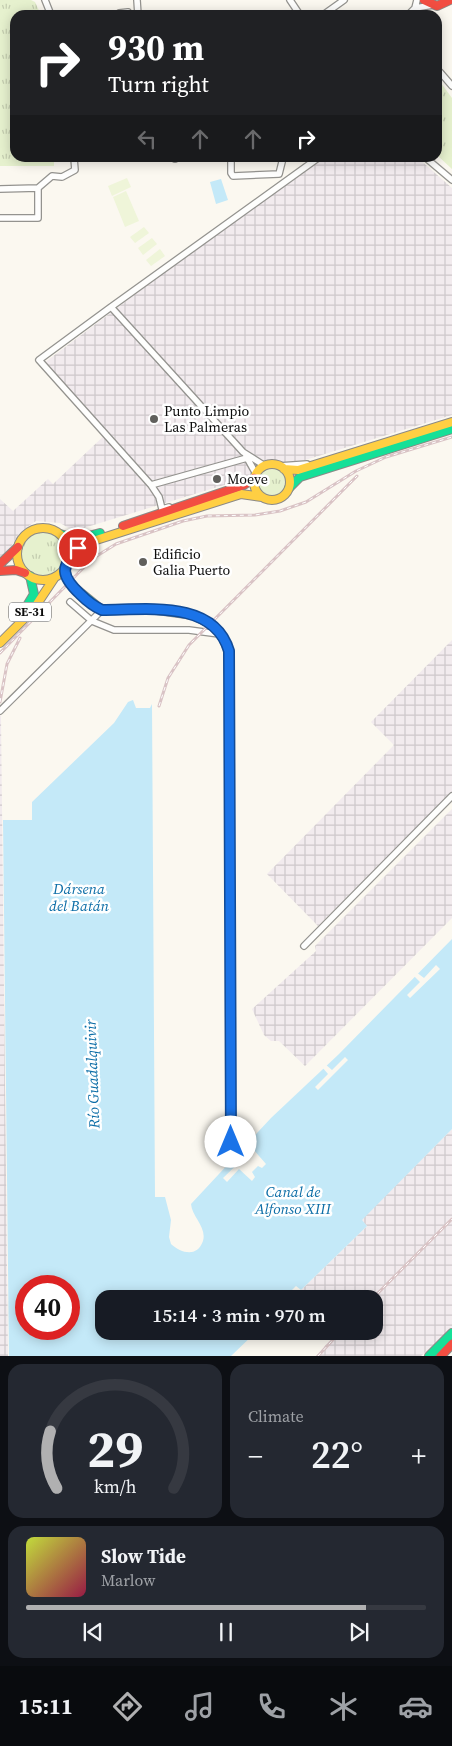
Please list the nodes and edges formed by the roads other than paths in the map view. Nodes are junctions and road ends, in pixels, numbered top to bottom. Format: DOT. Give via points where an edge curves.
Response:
graph roads {
  1 [pos="344,0"];
  2 [pos="417,0"];
  3 [pos="424,0"];
  4 [pos="449,1"];
  5 [pos="433,5"];
  6 [pos="415,8"];
  7 [pos="331,10"];
  8 [pos="452,11"];
  9 [pos="442,75"];
  10 [pos="452,86"];
  11 [pos="74,162"];
  12 [pos="231,162"];
  13 [pos="282,162"];
  14 [pos="312,162"];
  15 [pos="431,162"];
  16 [pos="452,180"];
  17 [pos="38,188"];
  18 [pos="0,189"];
  19 [pos="0,218"];
  20 [pos="111,307"];
  21 [pos="452,418"];
  22 [pos="452,422"];
  23 [pos="452,429"];
  24 [pos="243,452"];
  25 [pos="247,458"];
  26 [pos="265,466"];
  27 [pos="282,467"];
  28 [pos="255,476"];
  29 [pos="152,485"];
  30 [pos="289,488"];
  31 [pos="262,497"];
  32 [pos="162,509"];
  33 [pos="121,526"];
  34 [pos="60,534"];
  35 [pos="18,547"];
  36 [pos="69,558"];
  37 [pos="0,564"];
  38 [pos="64,569"];
  39 [pos="0,571"];
  40 [pos="27,575"];
  41 [pos="55,577"];
  42 [pos="70,602"];
  43 [pos="102,610"];
  44 [pos="92,621"];
  45 [pos="0,634"];
  46 [pos="219,634"];
  47 [pos="0,643"];
  48 [pos="0,711"];
  49 [pos="452,796"];
  50 [pos="304,946"];
  51 [pos="231,1142"];
  52 [pos="452,1334"];
  53 [pos="452,1344"];
  54 [pos="441,1353"];
  55 [pos="428,1356"];
  1 -- 7 [label="street"];
  2 -- 6 [label="street"];
  3 -- 5 [label="main road"];
  4 -- 5 [label="main road"];
  4 -- 8 [label="main road"];
  5 -- 6 [label="street"];
  9 -- 10 [label="street"];
  11 -- 17 [label="street" via="74,170 62,177 52,176"];
  12 -- 13 [label="street" via="234,176 279,174"];
  14 -- 20 [label="street"];
  15 -- 16 [label="street"];
  17 -- 18 [label="street"];
  17 -- 19 [label="street" via="38,218"];
  20 -- 24 [label="street"];
  20 -- 29 [label="street" via="39,360"];
  21 -- 27 [label="street" via="301,466"];
  22 -- 27 [label="main road" via="298,470"];
  23 -- 30 [label="main road" via="300,477"];
  24 -- 25 [label="street"];
  24 -- 26 [label="street"];
  25 -- 28 [label="street"];
  25 -- 29 [label="street"];
  26 -- 27 [label="main road"];
  26 -- 28 [label="main road"];
  27 -- 30 [label="main road" via="289,478"];
  28 -- 31 [label="main road" via="255,487"];
  28 -- 32 [label="street"];
  28 -- 33 [label="main road" via="244,485"];
  29 -- 32 [label="street"];
  30 -- 31 [label="main road" via="278,499"];
  31 -- 36 [label="main road" via="241,494 93,540 78,548"];
  32 -- 33 [label="street"];
  33 -- 34 [label="main road" via="77,539"];
  34 -- 35 [label="main road" via="46,528 35,529 26,534"];
  34 -- 36 [label="main road" via="68,547"];
  35 -- 37 [label="main road"];
  35 -- 40 [label="main road" via="18,559"];
  36 -- 38 [label="main road"];
  38 -- 41 [label="main road"];
  38 -- 43 [label="main road" via="69,583"];
  39 -- 40 [label="main road" via="16,570"];
  40 -- 41 [label="main road" via="43,580"];
  40 -- 45 [label="main road, SE-31" via="34,587 32,600"];
  41 -- 47 [label="main road, SE-31" via="33,610"];
  42 -- 44 [label="street"];
  43 -- 44 [label="street"];
  43 -- 46 [label="main road" via="187,612 210,623"];
  44 -- 46 [label="street" via="114,630 203,630"];
  44 -- 48 [label="street"];
  46 -- 51 [label="main road" via="227,644 230,659"];
  49 -- 50 [label="street"];
  52 -- 54 [label="main road"];
  53 -- 54 [label="main road"];
  54 -- 55 [label="main road"];
}
